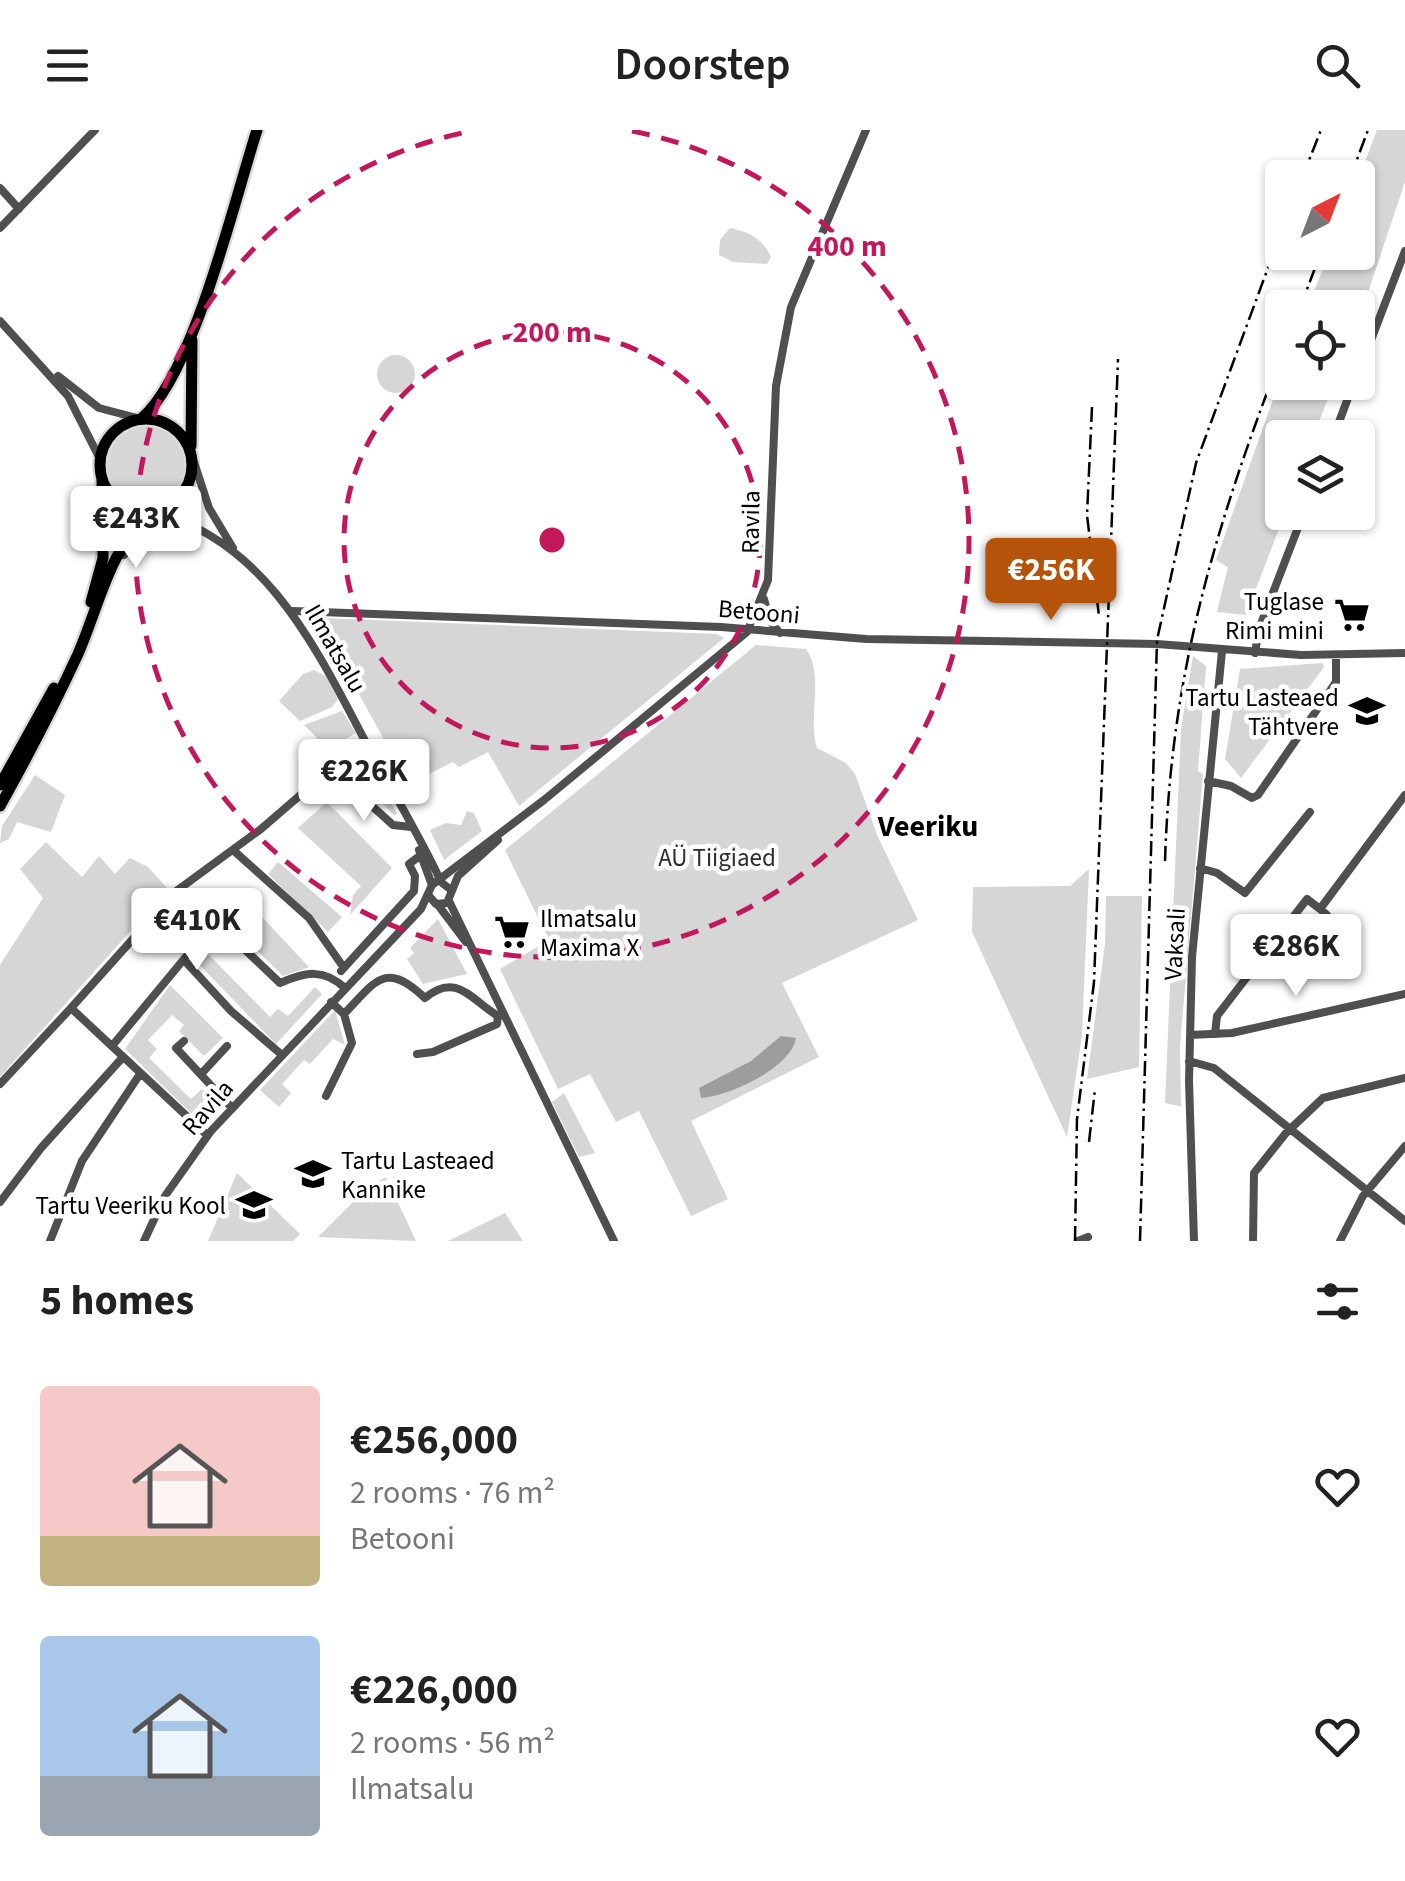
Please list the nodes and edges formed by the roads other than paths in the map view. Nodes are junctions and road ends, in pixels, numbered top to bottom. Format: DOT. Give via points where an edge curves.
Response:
graph roads {
  1 [pos="95,130"];
  2 [pos="258,130"];
  3 [pos="866,130"];
  4 [pos="0,188"];
  5 [pos="19,209"];
  6 [pos="0,228"];
  7 [pos="1405,251"];
  8 [pos="197,314"];
  9 [pos="0,321"];
  10 [pos="1375,330"];
  11 [pos="44,364"];
  12 [pos="141,419"];
  13 [pos="192,456"];
  14 [pos="100,459"];
  15 [pos="102,480"];
  16 [pos="153,511"];
  17 [pos="181,519"];
  18 [pos="1297,530"];
  19 [pos="238,555"];
  20 [pos="764,599"];
  21 [pos="293,611"];
  22 [pos="93,617"];
  23 [pos="747,632"];
  24 [pos="780,634"];
  25 [pos="1222,651"];
  26 [pos="1255,653"];
  27 [pos="1405,653"];
  28 [pos="1336,655"];
  29 [pos="364,740"];
  30 [pos="331,769"];
  31 [pos="1208,781"];
  32 [pos="0,785"];
  33 [pos="1405,795"];
  34 [pos="0,806"];
  35 [pos="1310,812"];
  36 [pos="519,820"];
  37 [pos="411,827"];
  38 [pos="233,850"];
  39 [pos="421,854"];
  40 [pos="1200,868"];
  41 [pos="437,884"];
  42 [pos="451,890"];
  43 [pos="175,892"];
  44 [pos="240,896"];
  45 [pos="433,901"];
  46 [pos="449,901"];
  47 [pos="400,906"];
  48 [pos="1320,909"];
  49 [pos="413,917"];
  50 [pos="217,923"];
  51 [pos="204,935"];
  52 [pos="1268,948"];
  53 [pos="474,953"];
  54 [pos="184,960"];
  55 [pos="351,960"];
  56 [pos="344,968"];
  57 [pos="362,970"];
  58 [pos="334,978"];
  59 [pos="345,988"];
  60 [pos="1405,994"];
  61 [pos="331,1002"];
  62 [pos="70,1008"];
  63 [pos="344,1014"];
  64 [pos="501,1015"];
  65 [pos="1190,1034"];
  66 [pos="1215,1034"];
  67 [pos="184,1041"];
  68 [pos="112,1046"];
  69 [pos="227,1046"];
  70 [pos="417,1054"];
  71 [pos="282,1055"];
  72 [pos="123,1057"];
  73 [pos="1190,1062"];
  74 [pos="202,1073"];
  75 [pos="140,1074"];
  76 [pos="1405,1078"];
  77 [pos="0,1084"];
  78 [pos="326,1096"];
  79 [pos="232,1108"];
  80 [pos="1292,1130"];
  81 [pos="207,1136"];
  82 [pos="1405,1146"];
  83 [pos="1366,1190"];
  84 [pos="0,1202"];
  85 [pos="1405,1221"];
  86 [pos="1088,1238"];
  87 [pos="50,1241"];
  88 [pos="144,1241"];
  89 [pos="614,1241"];
  90 [pos="1078,1241"];
  91 [pos="1194,1241"];
  92 [pos="1253,1241"];
  93 [pos="1340,1241"];
  1 -- 5 [label="street"];
  2 -- 8 [label="highway"];
  3 -- 20 [label="street, Ravila" via="792,307 781,355"];
  4 -- 5 [label="street"];
  5 -- 6 [label="street"];
  7 -- 10 [label="street"];
  8 -- 12 [label="highway" via="166,388"];
  8 -- 13 [label="highway" via="188,386"];
  9 -- 11 [label="street"];
  11 -- 12 [label="street" via="99,408"];
  11 -- 14 [label="street" via="78,410"];
  12 -- 13 [label="highway" via="173,428"];
  12 -- 14 [label="highway" via="109,437"];
  13 -- 16 [label="highway" via="181,496"];
  13 -- 19 [label="street, Ilmatsalu" via="208,508"];
  14 -- 15 [label="highway"];
  15 -- 16 [label="highway" via="127,508"];
  15 -- 32 [label="highway" via="103,558 89,610"];
  16 -- 17 [label="street, Ilmatsalu"];
  16 -- 22 [label="highway" via="118,551"];
  17 -- 19 [label="street, Ilmatsalu"];
  17 -- 22 [label="street" via="155,524 135,540"];
  18 -- 26 [label="street"];
  19 -- 21 [label="street, Ilmatsalu"];
  20 -- 23 [label="street, Ravila"];
  20 -- 24 [label="street"];
  21 -- 23 [label="street, Betooni"];
  21 -- 29 [label="street, Ilmatsalu"];
  22 -- 34 [label="highway"];
  23 -- 24 [label="street, Betooni"];
  23 -- 36 [label="street, Ravila"];
  24 -- 25 [label="street, Betooni"];
  25 -- 26 [label="street, Betooni"];
  25 -- 31 [label="street, Vaksali"];
  26 -- 28 [label="street, Betooni"];
  27 -- 28 [label="street, Betooni"];
  28 -- 31 [label="street" via="1336,682 1258,795"];
  29 -- 30 [label="street"];
  29 -- 37 [label="street, Ilmatsalu"];
  30 -- 37 [label="street" via="393,825"];
  30 -- 38 [label="street"];
  31 -- 40 [label="street, Vaksali"];
  33 -- 48 [label="street"];
  35 -- 40 [label="street" via="1245,893"];
  36 -- 41 [label="street, Ravila"];
  36 -- 42 [label="street, Ravila" via="463,870"];
  37 -- 39 [label="street, Ilmatsalu"];
  37 -- 41 [label="street, Ilmatsalu"];
  38 -- 43 [label="street"];
  38 -- 56 [label="street" via="309,918"];
  39 -- 41 [label="street, Ilmatsalu"];
  39 -- 47 [label="street" via="408,864 416,886"];
  40 -- 65 [label="street, Vaksali"];
  41 -- 42 [label="street"];
  41 -- 45 [label="street, Ravila"];
  42 -- 46 [label="street"];
  43 -- 51 [label="street"];
  43 -- 62 [label="street"];
  44 -- 50 [label="street"];
  45 -- 46 [label="street"];
  45 -- 49 [label="street, Ravila"];
  45 -- 53 [label="street"];
  46 -- 53 [label="street"];
  47 -- 49 [label="street"];
  47 -- 55 [label="street"];
  48 -- 52 [label="street" via="1307,899"];
  48 -- 52 [label="street" via="1327,915 1288,964"];
  49 -- 57 [label="street, Ravila"];
  50 -- 51 [label="street"];
  50 -- 58 [label="street" via="280,983 304,972"];
  51 -- 54 [label="street"];
  52 -- 66 [label="street" via="1217,1016"];
  53 -- 64 [label="street"];
  54 -- 68 [label="street"];
  54 -- 71 [label="street"];
  55 -- 56 [label="street"];
  55 -- 57 [label="street"];
  56 -- 58 [label="street"];
  57 -- 59 [label="street, Ravila"];
  58 -- 59 [label="street"];
  59 -- 61 [label="street, Ravila"];
  60 -- 66 [label="street"];
  61 -- 63 [label="street"];
  61 -- 71 [label="street, Ravila"];
  62 -- 68 [label="street"];
  62 -- 77 [label="street"];
  63 -- 64 [label="street" via="388,977 405,979 426,998 445,986 462,988"];
  63 -- 78 [label="street" via="352,1043"];
  64 -- 70 [label="street" via="497,1024"];
  64 -- 89 [label="street"];
  65 -- 66 [label="street"];
  65 -- 73 [label="street, Vaksali"];
  67 -- 74 [label="street" via="176,1048"];
  68 -- 72 [label="street"];
  69 -- 74 [label="street"];
  71 -- 79 [label="street, Ravila"];
  72 -- 75 [label="street"];
  72 -- 84 [label="street"];
  73 -- 80 [label="street" via="1214,1068"];
  73 -- 91 [label="street, Vaksali"];
  74 -- 79 [label="street"];
  75 -- 81 [label="street"];
  75 -- 87 [label="street" via="82,1161"];
  76 -- 80 [label="street" via="1323,1098"];
  79 -- 81 [label="street, Ravila"];
  80 -- 83 [label="street"];
  80 -- 92 [label="street" via="1254,1173"];
  81 -- 88 [label="street, Ravila" via="165,1196"];
  82 -- 83 [label="street"];
  83 -- 85 [label="street"];
  83 -- 93 [label="street"];
  86 -- 90 [label="street"];
}
